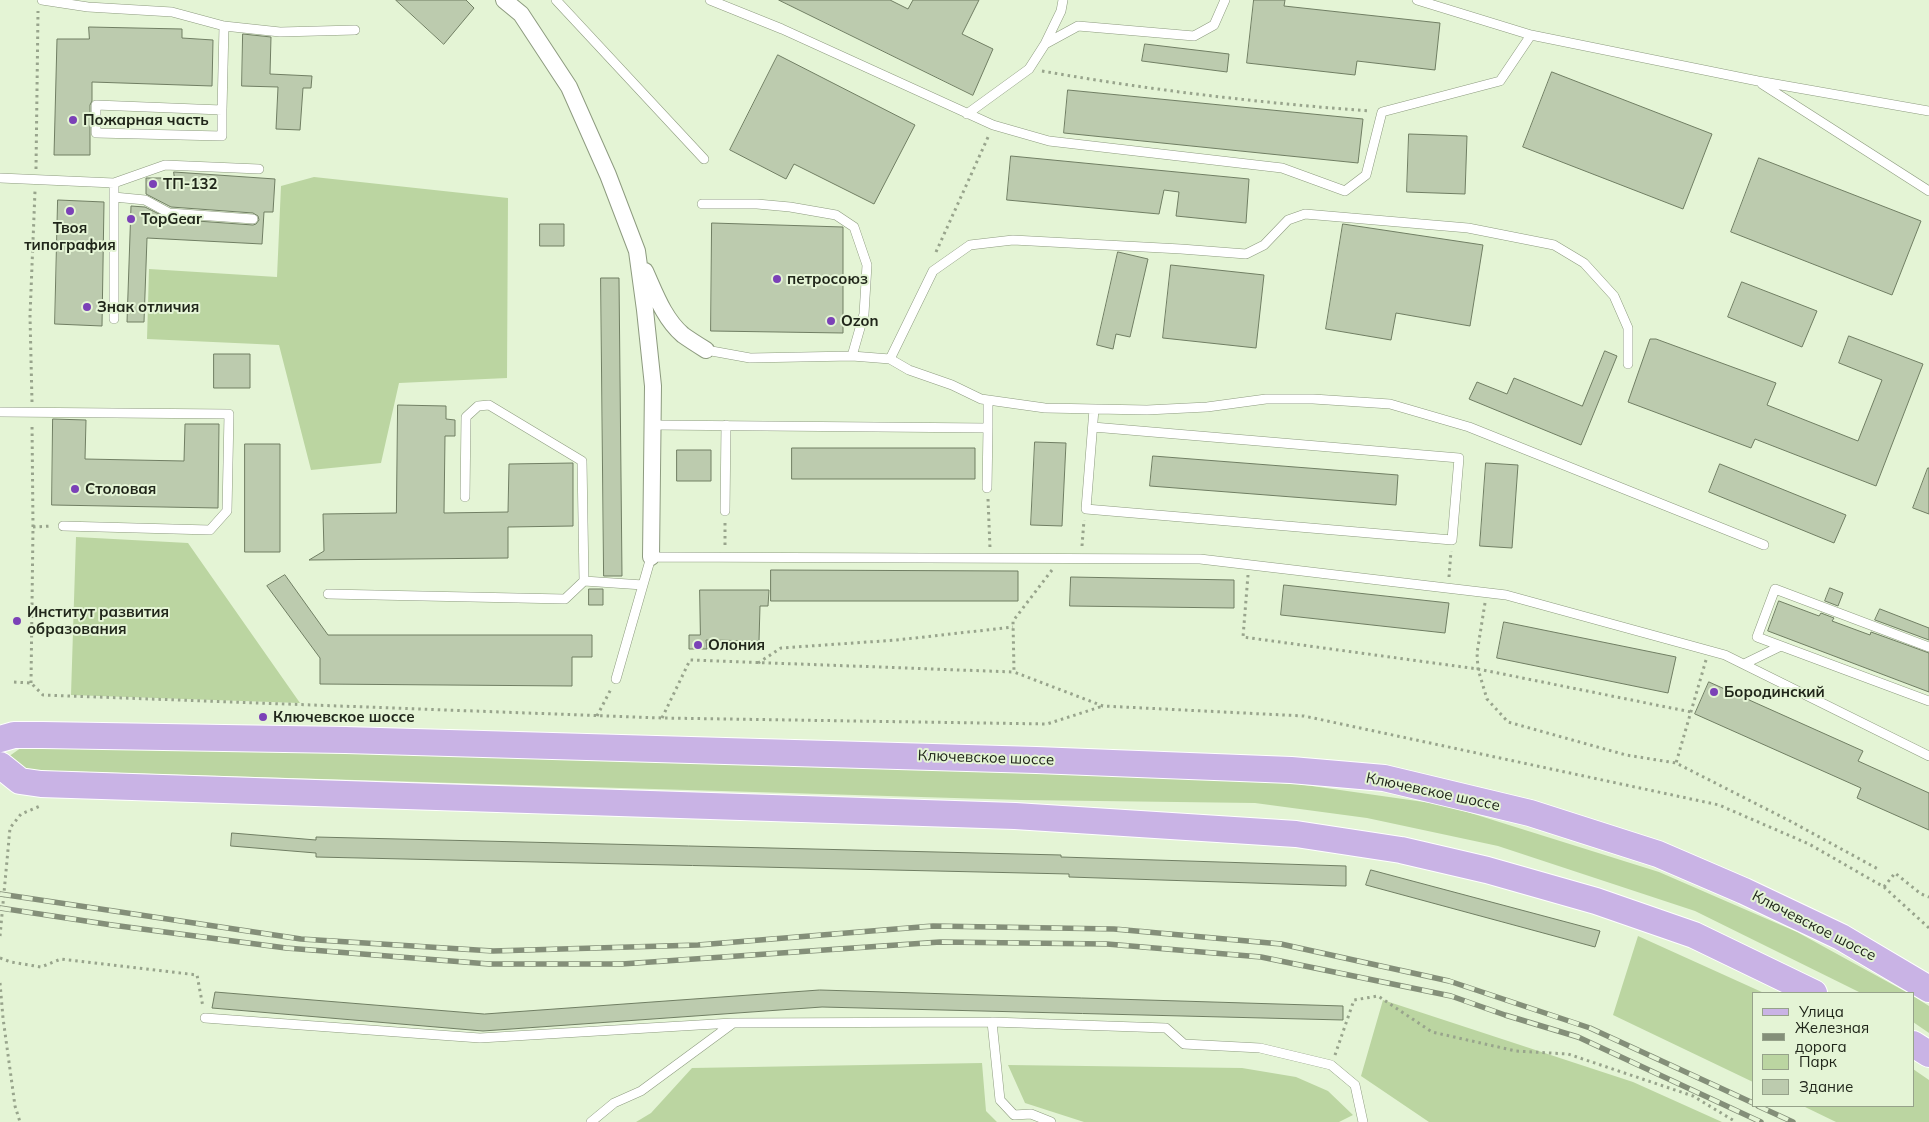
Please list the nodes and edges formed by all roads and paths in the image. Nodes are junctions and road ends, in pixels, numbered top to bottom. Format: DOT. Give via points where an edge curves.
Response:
graph roads {
  1 [pos="42,0"];
  2 [pos="504,0"];
  3 [pos="556,0"];
  4 [pos="710,0"];
  5 [pos="1063,0"];
  6 [pos="1225,0"];
  7 [pos="1417,0"];
  8 [pos="723,3"];
  9 [pos="38,10"];
  10 [pos="224,26"];
  11 [pos="355,30"];
  12 [pos="1531,35"];
  13 [pos="1045,44"];
  14 [pos="1029,69"];
  15 [pos="1758,81"];
  16 [pos="222,110"];
  17 [pos="1929,110"];
  18 [pos="1382,112"];
  19 [pos="967,114"];
  20 [pos="993,125"];
  21 [pos="704,159"];
  22 [pos="259,169"];
  23 [pos="0,178"];
  24 [pos="36,180"];
  25 [pos="114,182"];
  26 [pos="1929,191"];
  27 [pos="114,197"];
  28 [pos="702,204"];
  29 [pos="253,220"];
  30 [pos="636,251"];
  31 [pos="932,261"];
  32 [pos="114,319"];
  33 [pos="706,350"];
  34 [pos="852,356"];
  35 [pos="890,359"];
  36 [pos="1628,364"];
  37 [pos="988,400"];
  38 [pos="1094,409"];
  39 [pos="0,412"];
  40 [pos="32,412"];
  41 [pos="653,425"];
  42 [pos="726,426"];
  43 [pos="1092,427"];
  44 [pos="988,428"];
  45 [pos="987,488"];
  46 [pos="465,497"];
  47 [pos="1086,509"];
  48 [pos="725,511"];
  49 [pos="63,526"];
  50 [pos="33,527"];
  51 [pos="1452,540"];
  52 [pos="1764,545"];
  53 [pos="652,557"];
  54 [pos="725,558"];
  55 [pos="991,559"];
  56 [pos="1080,559"];
  57 [pos="1060,560"];
  58 [pos="1249,565"];
  59 [pos="584,581"];
  60 [pos="643,585"];
  61 [pos="1448,588"];
  62 [pos="1487,593"];
  63 [pos="328,594"];
  64 [pos="1013,627"];
  65 [pos="1781,646"];
  66 [pos="1929,647"];
  67 [pos="1709,650"];
  68 [pos="758,663"];
  69 [pos="1744,664"];
  70 [pos="1478,669"];
  71 [pos="1014,672"];
  72 [pos="616,680"];
  73 [pos="14,682"];
  74 [pos="31,683"];
  75 [pos="1929,701"];
  76 [pos="1103,706"];
  77 [pos="1691,712"];
  78 [pos="597,716"];
  79 [pos="662,718"];
  80 [pos="0,739"];
  81 [pos="1929,756"];
  82 [pos="1676,764"];
  83 [pos="0,765"];
  84 [pos="40,806"];
  85 [pos="1878,869"];
  86 [pos="1884,887"];
  87 [pos="1929,897"];
  88 [pos="1929,928"];
  89 [pos="0,936"];
  90 [pos="0,958"];
  91 [pos="0,983"];
  92 [pos="1929,989"];
  93 [pos="1812,992"];
  94 [pos="205,1018"];
  95 [pos="992,1022"];
  96 [pos="732,1023"];
  97 [pos="1914,1045"];
  98 [pos="1929,1054"];
  99 [pos="1331,1065"];
  100 [pos="20,1122"];
  101 [pos="591,1122"];
  102 [pos="1051,1122"];
  103 [pos="1363,1122"];
  104 [pos="1736,1122"];
  1 -- 10 [label="lane" via="88,7 172,12"];
  2 -- 30 [label="street" via="521,14 569,88 608,175"];
  3 -- 21 [label="lane"];
  4 -- 8 [label="lane"];
  5 -- 13 [label="lane" via="1062,11"];
  6 -- 13 [label="lane" via="1214,25 1194,36 1078,26"];
  7 -- 12 [label="lane"];
  8 -- 19 [label="lane"];
  9 -- 24 [label="path"];
  10 -- 11 [label="lane" via="280,32"];
  10 -- 16 [label="lane"];
  12 -- 15 [label="lane"];
  12 -- 18 [label="lane" via="1500,81"];
  13 -- 14 [label="lane"];
  14 -- 18 [label="path" via="1118,84"];
  14 -- 19 [label="lane"];
  15 -- 17 [label="lane"];
  15 -- 26 [label="lane"];
  16 -- 16 [label="lane" via="96,105 96,133 222,136"];
  18 -- 20 [label="lane" via="1366,176 1345,191 1282,168 1049,141"];
  19 -- 20 [label="lane"];
  20 -- 31 [label="path"];
  22 -- 25 [label="lane" via="165,165"];
  23 -- 24 [label="lane"];
  24 -- 25 [label="lane"];
  24 -- 40 [label="path" via="30,316"];
  25 -- 27 [label="lane"];
  27 -- 29 [label="lane" via="145,200 169,213"];
  27 -- 32 [label="lane"];
  28 -- 34 [label="lane" via="790,207 836,215 854,227 867,265 864,314"];
  30 -- 33 [label="street" via="659,304 682,334"];
  30 -- 41 [label="street" via="652,376"];
  33 -- 34 [label="lane" via="750,358"];
  34 -- 35 [label="lane"];
  35 -- 36 [label="lane" via="933,271 970,245 1013,240 1246,254 1264,245 1288,220 1305,214 1468,228 1554,245 1584,263 1614,296 1628,328"];
  35 -- 37 [label="lane" via="909,370"];
  37 -- 38 [label="lane" via="1046,408"];
  37 -- 44 [label="lane"];
  38 -- 43 [label="lane"];
  38 -- 52 [label="lane" via="1198,408 1266,399 1390,404 1469,427"];
  39 -- 40 [label="lane"];
  40 -- 49 [label="lane" via="229,414 227,511 210,530"];
  40 -- 50 [label="path"];
  41 -- 42 [label="lane"];
  41 -- 53 [label="street"];
  42 -- 44 [label="lane"];
  42 -- 48 [label="lane"];
  43 -- 47 [label="lane"];
  43 -- 51 [label="lane" via="1459,458"];
  44 -- 45 [label="lane"];
  45 -- 55 [label="path"];
  46 -- 59 [label="lane" via="466,417 478,406 489,405 582,461"];
  47 -- 51 [label="lane"];
  47 -- 56 [label="path"];
  48 -- 54 [label="path"];
  49 -- 50 [label="path"];
  50 -- 74 [label="path"];
  51 -- 61 [label="path"];
  53 -- 54 [label="lane"];
  53 -- 60 [label="lane"];
  54 -- 55 [label="lane"];
  55 -- 57 [label="lane"];
  56 -- 57 [label="lane"];
  56 -- 58 [label="lane" via="1200,559"];
  57 -- 64 [label="path" via="1013,621"];
  58 -- 61 [label="lane"];
  58 -- 70 [label="path" via="1243,638"];
  59 -- 60 [label="lane"];
  59 -- 63 [label="lane" via="565,600"];
  60 -- 72 [label="lane"];
  61 -- 62 [label="lane"];
  62 -- 67 [label="lane" via="1506,595"];
  62 -- 70 [label="path" via="1477,653"];
  64 -- 68 [label="path" via="781,648"];
  64 -- 71 [label="path"];
  65 -- 66 [label="lane" via="1757,637 1775,589"];
  65 -- 69 [label="lane"];
  65 -- 75 [label="lane"];
  67 -- 69 [label="lane"];
  67 -- 77 [label="path"];
  68 -- 71 [label="path"];
  68 -- 79 [label="path" via="690,660"];
  69 -- 81 [label="lane"];
  70 -- 77 [label="path"];
  70 -- 82 [label="path" via="1487,699 1508,722 1626,755"];
  71 -- 76 [label="path"];
  72 -- 78 [label="path"];
  73 -- 74 [label="path"];
  74 -- 78 [label="path" via="43,695"];
  76 -- 79 [label="path" via="1047,724"];
  76 -- 86 [label="path" via="1304,716 1719,805 1809,844"];
  77 -- 82 [label="path"];
  78 -- 79 [label="path"];
  80 -- 92 [label="main road, Ключевское шоссе" via="14,735 71,735 658,748 1262,769 1384,778 1530,813 1658,854 1841,937"];
  82 -- 85 [label="path"];
  83 -- 93 [label="main road" via="20,781 41,784 1015,816 1296,834 1420,855 1596,901 1694,935"];
  84 -- 89 [label="path" via="21,814 10,828"];
  86 -- 87 [label="path" via="1894,873"];
  86 -- 88 [label="path"];
  90 -- 94 [label="path" via="41,967 61,959 197,976"];
  91 -- 100 [label="path" via="15,1106"];
  94 -- 96 [label="lane" via="480,1038"];
  95 -- 96 [label="lane"];
  95 -- 99 [label="lane" via="1166,1028 1184,1044 1260,1048"];
  95 -- 102 [label="lane" via="1000,1100 1014,1115 1031,1114"];
  96 -- 101 [label="lane" via="640,1091 614,1104"];
  97 -- 98 [label="main road"];
  99 -- 103 [label="lane" via="1354,1085"];
  99 -- 104 [label="path" via="1354,1000 1378,996 1432,1032 1516,1051 1568,1054 1693,1096"];
}
